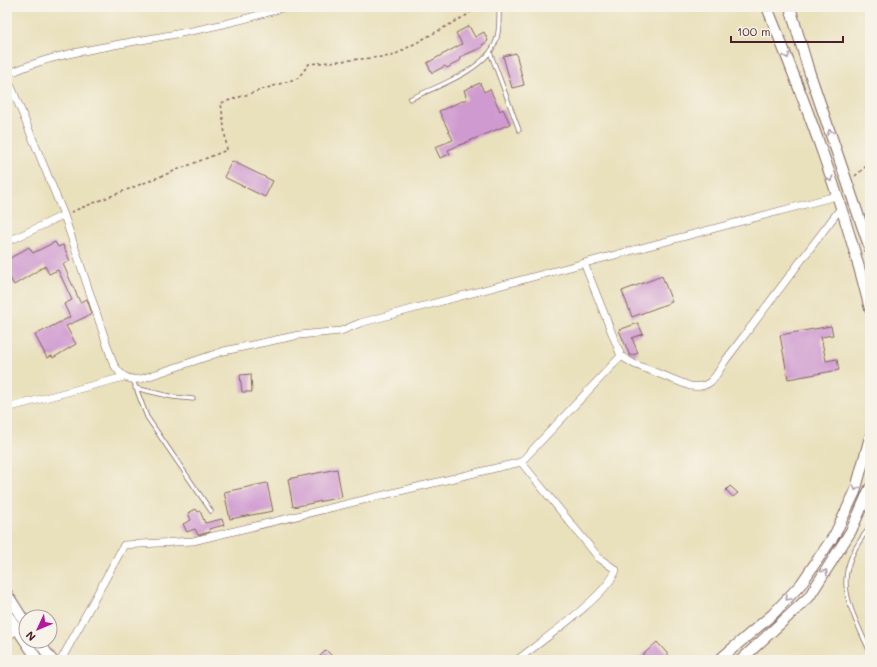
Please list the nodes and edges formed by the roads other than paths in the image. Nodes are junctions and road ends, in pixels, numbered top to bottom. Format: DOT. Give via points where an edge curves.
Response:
graph roads {
  1 [pos="285,7"];
  2 [pos="499,7"];
  3 [pos="767,7"];
  4 [pos="790,7"];
  5 [pos="490,52"];
  6 [pos="15,71"];
  7 [pos="7,87"];
  8 [pos="410,99"];
  9 [pos="519,130"];
  10 [pos="836,196"];
  11 [pos="840,209"];
  12 [pos="64,215"];
  13 [pos="7,242"];
  14 [pos="870,249"];
  15 [pos="584,264"];
  16 [pos="870,309"];
  17 [pos="621,356"];
  18 [pos="124,377"];
  19 [pos="133,380"];
  20 [pos="135,388"];
  21 [pos="193,399"];
  22 [pos="7,408"];
  23 [pos="870,437"];
  24 [pos="521,462"];
  25 [pos="870,488"];
  26 [pos="211,511"];
  27 [pos="870,528"];
  28 [pos="7,594"];
  29 [pos="7,614"];
  30 [pos="18,617"];
  31 [pos="18,623"];
  32 [pos="18,629"];
  33 [pos="7,638"];
  34 [pos="33,649"];
  35 [pos="44,649"];
  36 [pos="870,652"];
  37 [pos="38,660"];
  38 [pos="52,660"];
  39 [pos="61,660"];
  40 [pos="517,660"];
  41 [pos="719,660"];
  42 [pos="741,660"];
  1 -- 6 [label="street" via="226,24 51,57"];
  2 -- 5 [label="lane" via="499,26 496,41"];
  3 -- 10 [label="main road, one-way" via="802,94"];
  14 -- 4 [label="main road, one-way" via="808,68"];
  5 -- 8 [label="lane" via="467,71"];
  5 -- 9 [label="lane"];
  7 -- 12 [label="street" via="11,86"];
  10 -- 11 [label="main road"];
  10 -- 15 [label="street"];
  11 -- 16 [label="main road"];
  11 -- 17 [label="street" via="708,385 690,386 634,364"];
  12 -- 13 [label="street"];
  12 -- 18 [label="street" via="113,363"];
  15 -- 17 [label="street"];
  15 -- 19 [label="street" via="341,330 299,335 224,351"];
  17 -- 24 [label="street"];
  18 -- 19 [label="street"];
  18 -- 22 [label="street"];
  19 -- 20 [label="lane"];
  20 -- 21 [label="lane"];
  20 -- 26 [label="lane" via="147,417"];
  23 -- 41 [label="main road, one-way" via="855,492 835,534 802,584 773,614"];
  24 -- 39 [label="street" via="193,541 124,545"];
  24 -- 40 [label="street" via="599,558 616,570 603,590"];
  42 -- 25 [label="main road, one-way" via="809,597 851,531"];
  27 -- 36 [label="lane" via="852,556 845,580 849,605"];
  28 -- 30 [label="main road"];
  29 -- 31 [label="main road"];
  32 -- 33 [label="street"];
  34 -- 37 [label="main road"];
  35 -- 38 [label="main road"];
}
